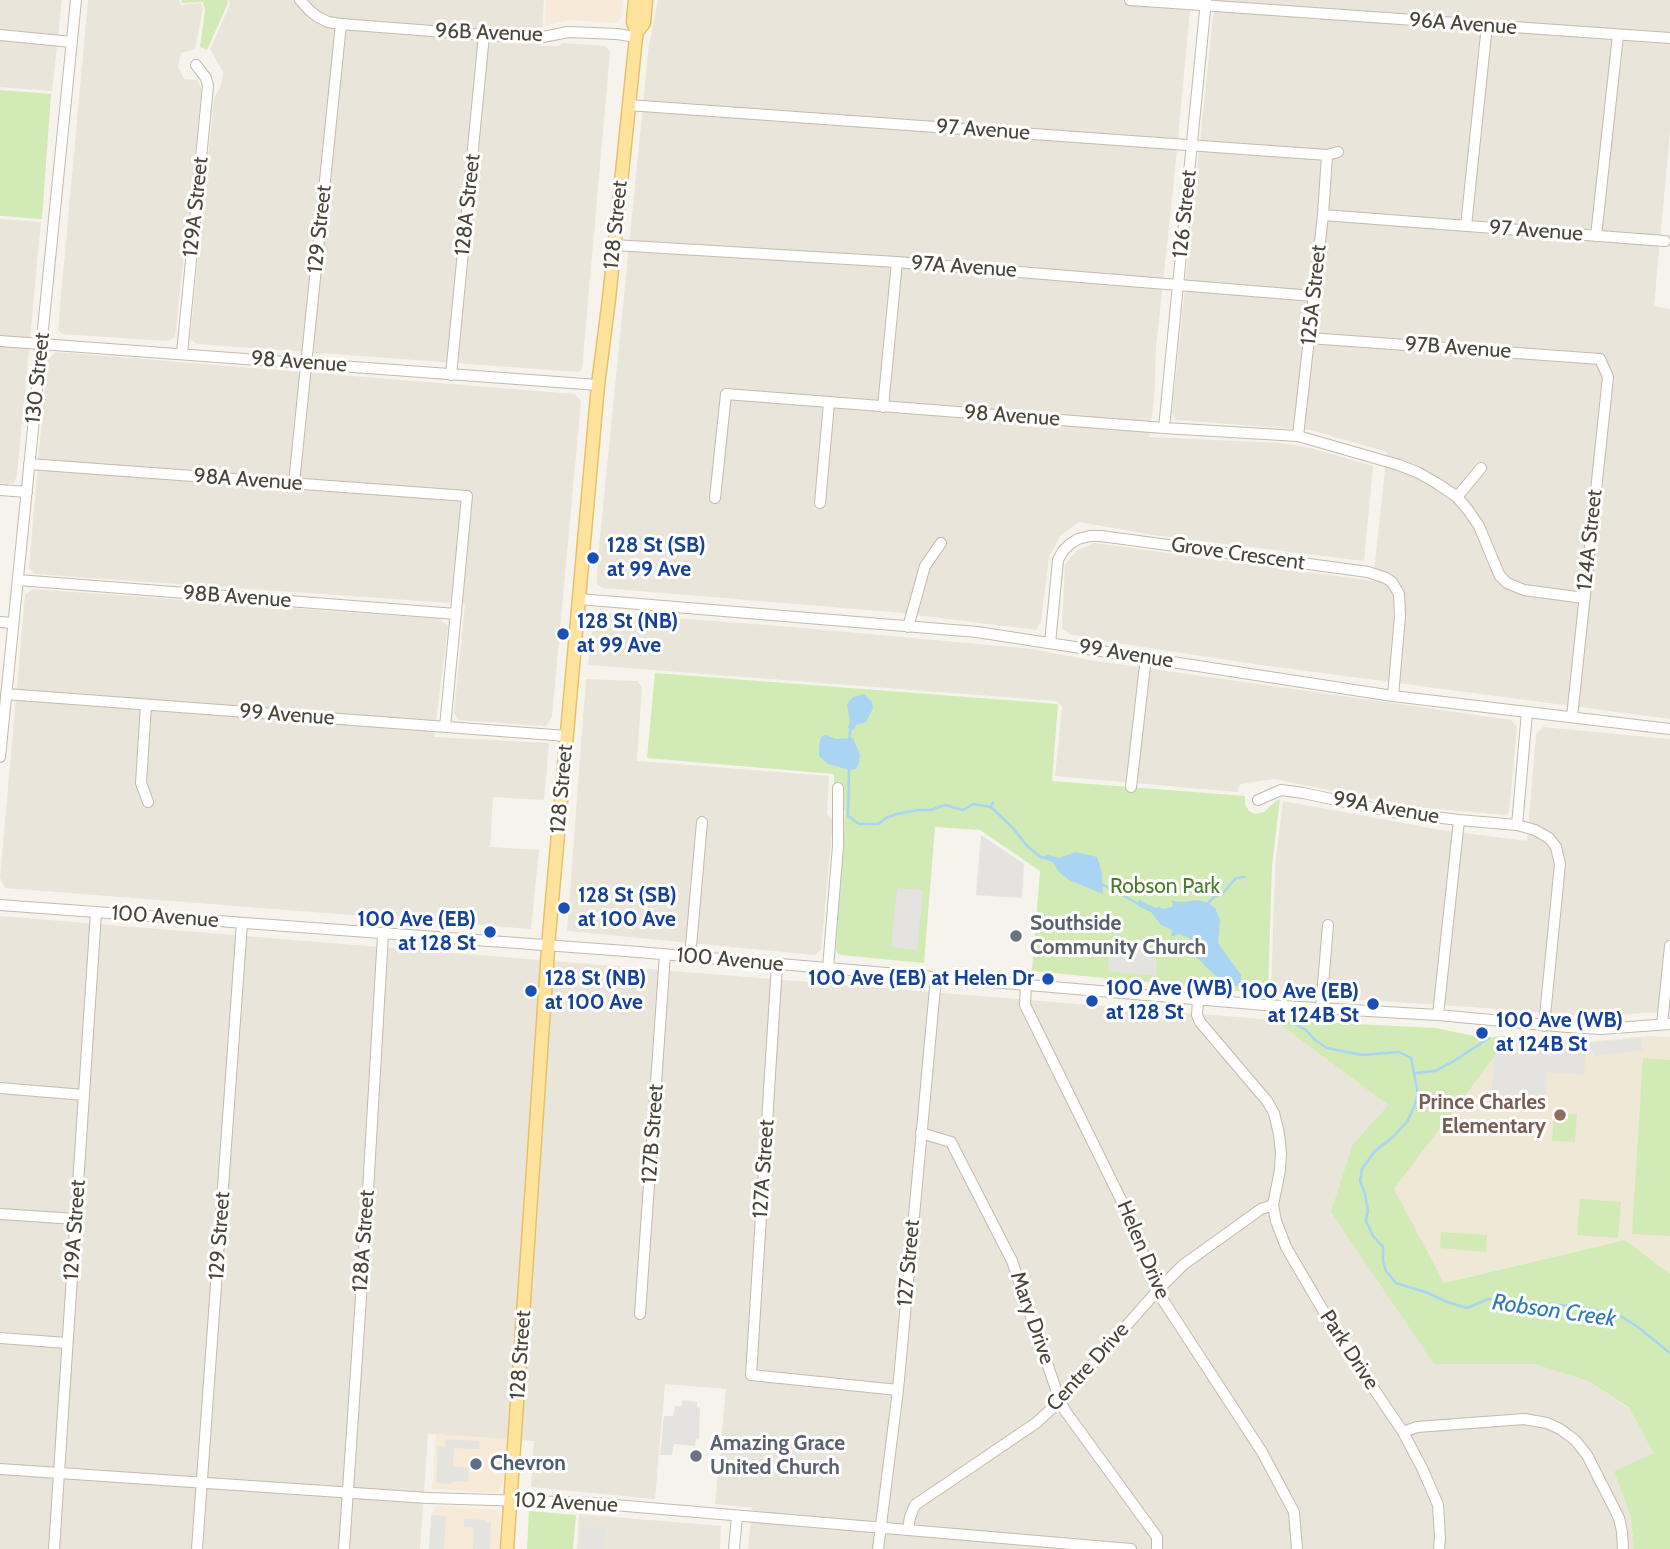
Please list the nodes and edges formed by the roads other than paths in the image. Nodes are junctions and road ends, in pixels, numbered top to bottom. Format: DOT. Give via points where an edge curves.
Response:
graph roads {
  1 [pos="76,0"];
  2 [pos="300,0"];
  3 [pos="635,0"];
  4 [pos="646,0"];
  5 [pos="1130,0"];
  6 [pos="1206,3"];
  7 [pos="341,24"];
  8 [pos="1488,25"];
  9 [pos="637,34"];
  10 [pos="0,35"];
  11 [pos="1618,35"];
  12 [pos="484,36"];
  13 [pos="1670,38"];
  14 [pos="72,42"];
  15 [pos="196,65"];
  16 [pos="628,105"];
  17 [pos="1192,145"];
  18 [pos="1333,153"];
  19 [pos="1323,215"];
  20 [pos="1466,226"];
  21 [pos="1597,236"];
  22 [pos="1665,242"];
  23 [pos="614,245"];
  24 [pos="897,262"];
  25 [pos="1177,284"];
  26 [pos="1313,296"];
  27 [pos="1309,338"];
  28 [pos="0,341"];
  29 [pos="42,344"];
  30 [pos="181,353"];
  31 [pos="306,362"];
  32 [pos="1603,365"];
  33 [pos="451,375"];
  34 [pos="598,385"];
  35 [pos="829,403"];
  36 [pos="883,407"];
  37 [pos="1164,428"];
  38 [pos="1298,436"];
  39 [pos="29,464"];
  40 [pos="1481,468"];
  41 [pos="294,483"];
  42 [pos="0,490"];
  43 [pos="27,492"];
  44 [pos="1457,497"];
  45 [pos="715,498"];
  46 [pos="820,503"];
  47 [pos="941,543"];
  48 [pos="18,580"];
  49 [pos="1584,598"];
  50 [pos="579,599"];
  51 [pos="456,614"];
  52 [pos="0,622"];
  53 [pos="13,623"];
  54 [pos="908,627"];
  55 [pos="1050,643"];
  56 [pos="1146,657"];
  57 [pos="6,694"];
  58 [pos="1393,696"];
  59 [pos="146,705"];
  60 [pos="1527,712"];
  61 [pos="1572,717"];
  62 [pos="445,727"];
  63 [pos="1670,729"];
  64 [pos="567,736"];
  65 [pos="0,757"];
  66 [pos="1130,787"];
  67 [pos="838,788"];
  68 [pos="1258,800"];
  69 [pos="148,802"];
  70 [pos="1459,820"];
  71 [pos="702,822"];
  72 [pos="1517,825"];
  73 [pos="0,905"];
  74 [pos="96,912"];
  75 [pos="242,923"];
  76 [pos="1328,925"];
  77 [pos="383,934"];
  78 [pos="548,945"];
  79 [pos="1670,946"];
  80 [pos="665,954"];
  81 [pos="690,957"];
  82 [pos="777,964"];
  83 [pos="828,968"];
  84 [pos="936,977"];
  85 [pos="1026,985"];
  86 [pos="1198,1000"];
  87 [pos="1321,1008"];
  88 [pos="1438,1016"];
  89 [pos="1666,1024"];
  90 [pos="1544,1026"];
  91 [pos="0,1088"];
  92 [pos="84,1096"];
  93 [pos="921,1133"];
  94 [pos="1273,1205"];
  95 [pos="0,1214"];
  96 [pos="75,1219"];
  97 [pos="1157,1291"];
  98 [pos="640,1314"];
  99 [pos="0,1338"];
  100 [pos="67,1343"];
  101 [pos="898,1390"];
  102 [pos="1060,1401"];
  103 [pos="1403,1432"];
  104 [pos="0,1469"];
  105 [pos="59,1473"];
  106 [pos="202,1483"];
  107 [pos="348,1493"];
  108 [pos="511,1500"];
  109 [pos="737,1516"];
  110 [pos="880,1527"];
  111 [pos="908,1529"];
  112 [pos="1017,1544"];
  113 [pos="1297,1546"];
  114 [pos="54,1549"];
  115 [pos="197,1549"];
  116 [pos="344,1549"];
  117 [pos="508,1549"];
  118 [pos="734,1549"];
  119 [pos="878,1549"];
  120 [pos="1131,1549"];
  121 [pos="1157,1549"];
  122 [pos="1439,1549"];
  123 [pos="1623,1549"];
  1 -- 14 [label="street, 130 Street"];
  2 -- 7 [label="street" via="318,17"];
  3 -- 9 [label="main road, 128 Street"];
  4 -- 9 [label="main road, 128 Street" via="644,23"];
  5 -- 6 [label="street, 96A Avenue"];
  6 -- 8 [label="street, 96A Avenue"];
  6 -- 17 [label="street, 126 Street"];
  7 -- 12 [label="street, 96B Avenue"];
  7 -- 31 [label="street, 129 Street"];
  8 -- 11 [label="street, 96A Avenue"];
  8 -- 20 [label="street"];
  9 -- 12 [label="street, 96B Avenue"];
  9 -- 16 [label="main road, 128 Street"];
  10 -- 14 [label="street"];
  11 -- 13 [label="street, 96A Avenue"];
  11 -- 21 [label="street"];
  12 -- 33 [label="street, 128A Street"];
  14 -- 29 [label="street, 130 Street"];
  15 -- 30 [label="street, 129A Street" via="208,86"];
  16 -- 17 [label="street, 97 Avenue"];
  16 -- 23 [label="main road, 128 Street"];
  17 -- 18 [label="street, 97 Avenue"];
  17 -- 25 [label="street, 126 Street"];
  18 -- 19 [label="street, 125A Street"];
  19 -- 20 [label="street, 97 Avenue"];
  19 -- 26 [label="street, 125A Street"];
  20 -- 21 [label="street, 97 Avenue"];
  21 -- 22 [label="street, 97 Avenue"];
  23 -- 24 [label="street, 97A Avenue"];
  23 -- 34 [label="main road, 128 Street"];
  24 -- 25 [label="street, 97A Avenue"];
  24 -- 36 [label="street"];
  25 -- 26 [label="street, 97A Avenue"];
  25 -- 37 [label="street, 126 Street"];
  26 -- 27 [label="street, 125A Street"];
  27 -- 32 [label="street, 97B Avenue" via="1600,359"];
  27 -- 38 [label="street, 125A Street"];
  28 -- 29 [label="street, 98 Avenue"];
  29 -- 30 [label="street, 98 Avenue"];
  29 -- 39 [label="street, 130 Street"];
  30 -- 31 [label="street, 98 Avenue"];
  31 -- 33 [label="street, 98 Avenue"];
  31 -- 41 [label="street, 129 Street"];
  32 -- 49 [label="street, 124A Street" via="1608,377"];
  33 -- 34 [label="street, 98 Avenue"];
  34 -- 50 [label="main road, 128 Street"];
  35 -- 36 [label="street, 98 Avenue"];
  35 -- 45 [label="street, 98 Avenue" via="726,394"];
  35 -- 46 [label="street"];
  36 -- 37 [label="street, 98 Avenue"];
  37 -- 38 [label="street, 98 Avenue"];
  38 -- 44 [label="street, 98 Avenue" via="1399,465"];
  39 -- 41 [label="street, 98A Avenue"];
  39 -- 43 [label="street, 130 Street"];
  40 -- 44 [label="street"];
  41 -- 51 [label="street, 98A Avenue" via="467,496"];
  42 -- 43 [label="street"];
  43 -- 48 [label="street, 130 Street"];
  44 -- 49 [label="street" via="1479,526 1507,583 1524,590"];
  47 -- 54 [label="street" via="925,566"];
  48 -- 51 [label="street, 98B Avenue"];
  48 -- 53 [label="street, 130 Street"];
  49 -- 61 [label="street, 124A Street"];
  50 -- 54 [label="street, 99 Avenue"];
  50 -- 64 [label="main road, 128 Street"];
  51 -- 62 [label="street"];
  52 -- 53 [label="street"];
  53 -- 57 [label="street, 130 Street"];
  54 -- 55 [label="street, 99 Avenue"];
  55 -- 56 [label="street, 99 Avenue"];
  55 -- 58 [label="street, Grove Crescent" via="1058,560 1078,539 1101,536 1368,572 1392,582 1399,594"];
  56 -- 58 [label="street, 99 Avenue"];
  56 -- 66 [label="street"];
  57 -- 59 [label="street, 99 Avenue"];
  57 -- 65 [label="street, 130 Street"];
  58 -- 60 [label="street, 99 Avenue"];
  59 -- 62 [label="street, 99 Avenue"];
  59 -- 69 [label="street" via="141,783"];
  60 -- 61 [label="street, 99 Avenue"];
  60 -- 72 [label="street"];
  61 -- 63 [label="street, 99 Avenue"];
  62 -- 64 [label="street, 99 Avenue"];
  64 -- 78 [label="main road, 128 Street"];
  67 -- 83 [label="street"];
  68 -- 70 [label="street, 99A Avenue" via="1281,790"];
  70 -- 72 [label="street, 99A Avenue"];
  70 -- 88 [label="street"];
  71 -- 81 [label="street"];
  72 -- 90 [label="street" via="1549,838 1560,858"];
  73 -- 74 [label="street, 100 Avenue"];
  74 -- 75 [label="street, 100 Avenue"];
  74 -- 92 [label="street, 129A Street"];
  75 -- 77 [label="street, 100 Avenue"];
  75 -- 106 [label="street, 129 Street"];
  76 -- 87 [label="street"];
  77 -- 78 [label="street, 100 Avenue"];
  77 -- 107 [label="street, 128A Street"];
  78 -- 80 [label="street, 100 Avenue"];
  78 -- 108 [label="main road, 128 Street"];
  79 -- 89 [label="street"];
  80 -- 81 [label="street, 100 Avenue"];
  80 -- 98 [label="street, 127B Street"];
  81 -- 82 [label="street, 100 Avenue"];
  82 -- 83 [label="street, 100 Avenue"];
  82 -- 101 [label="street, 127A Street" via="751,1375"];
  83 -- 84 [label="street, 100 Avenue"];
  84 -- 85 [label="street, 100 Avenue"];
  84 -- 93 [label="street, 127 Street"];
  85 -- 86 [label="street, 100 Avenue"];
  85 -- 97 [label="street, Helen Drive" via="1025,1005 1128,1214"];
  86 -- 87 [label="street, 100 Avenue"];
  86 -- 94 [label="street, Park Drive" via="1200,1022 1274,1114 1281,1153"];
  87 -- 88 [label="street, 100 Avenue"];
  88 -- 90 [label="street, 100 Avenue"];
  89 -- 90 [label="street, 100 Avenue" via="1591,1029"];
  91 -- 92 [label="street"];
  92 -- 96 [label="street, 129A Street"];
  93 -- 101 [label="street, 127 Street"];
  93 -- 102 [label="street, Mary Drive" via="951,1142 1012,1261"];
  94 -- 97 [label="street, Centre Drive" via="1183,1265"];
  94 -- 103 [label="street, Park Drive" via="1296,1265"];
  95 -- 96 [label="street"];
  96 -- 100 [label="street, 129A Street"];
  97 -- 102 [label="street, Centre Drive"];
  97 -- 113 [label="street, Helen Drive" via="1262,1452 1294,1512"];
  99 -- 100 [label="street"];
  100 -- 105 [label="street, 129A Street"];
  101 -- 110 [label="street, 127 Street"];
  102 -- 111 [label="street, Centre Drive" via="915,1505"];
  102 -- 121 [label="street, Mary Drive" via="1157,1537"];
  103 -- 122 [label="street, Park Drive" via="1438,1505"];
  103 -- 123 [label="street" via="1524,1419 1560,1429 1580,1445 1594,1467 1619,1518"];
  104 -- 105 [label="street, 102 Avenue"];
  105 -- 106 [label="street, 102 Avenue"];
  105 -- 114 [label="street, 129A Street"];
  106 -- 107 [label="street, 102 Avenue"];
  106 -- 115 [label="street, 129 Street"];
  107 -- 108 [label="street, 102 Avenue"];
  107 -- 116 [label="street, 128A Street"];
  108 -- 109 [label="street, 102 Avenue"];
  108 -- 117 [label="main road, 128 Street"];
  109 -- 110 [label="street, 102 Avenue"];
  109 -- 118 [label="street"];
  110 -- 111 [label="street, 102 Avenue"];
  110 -- 119 [label="street, 127 Street"];
  111 -- 112 [label="street, 102 Avenue"];
  112 -- 120 [label="street, 102 Avenue"];
}
